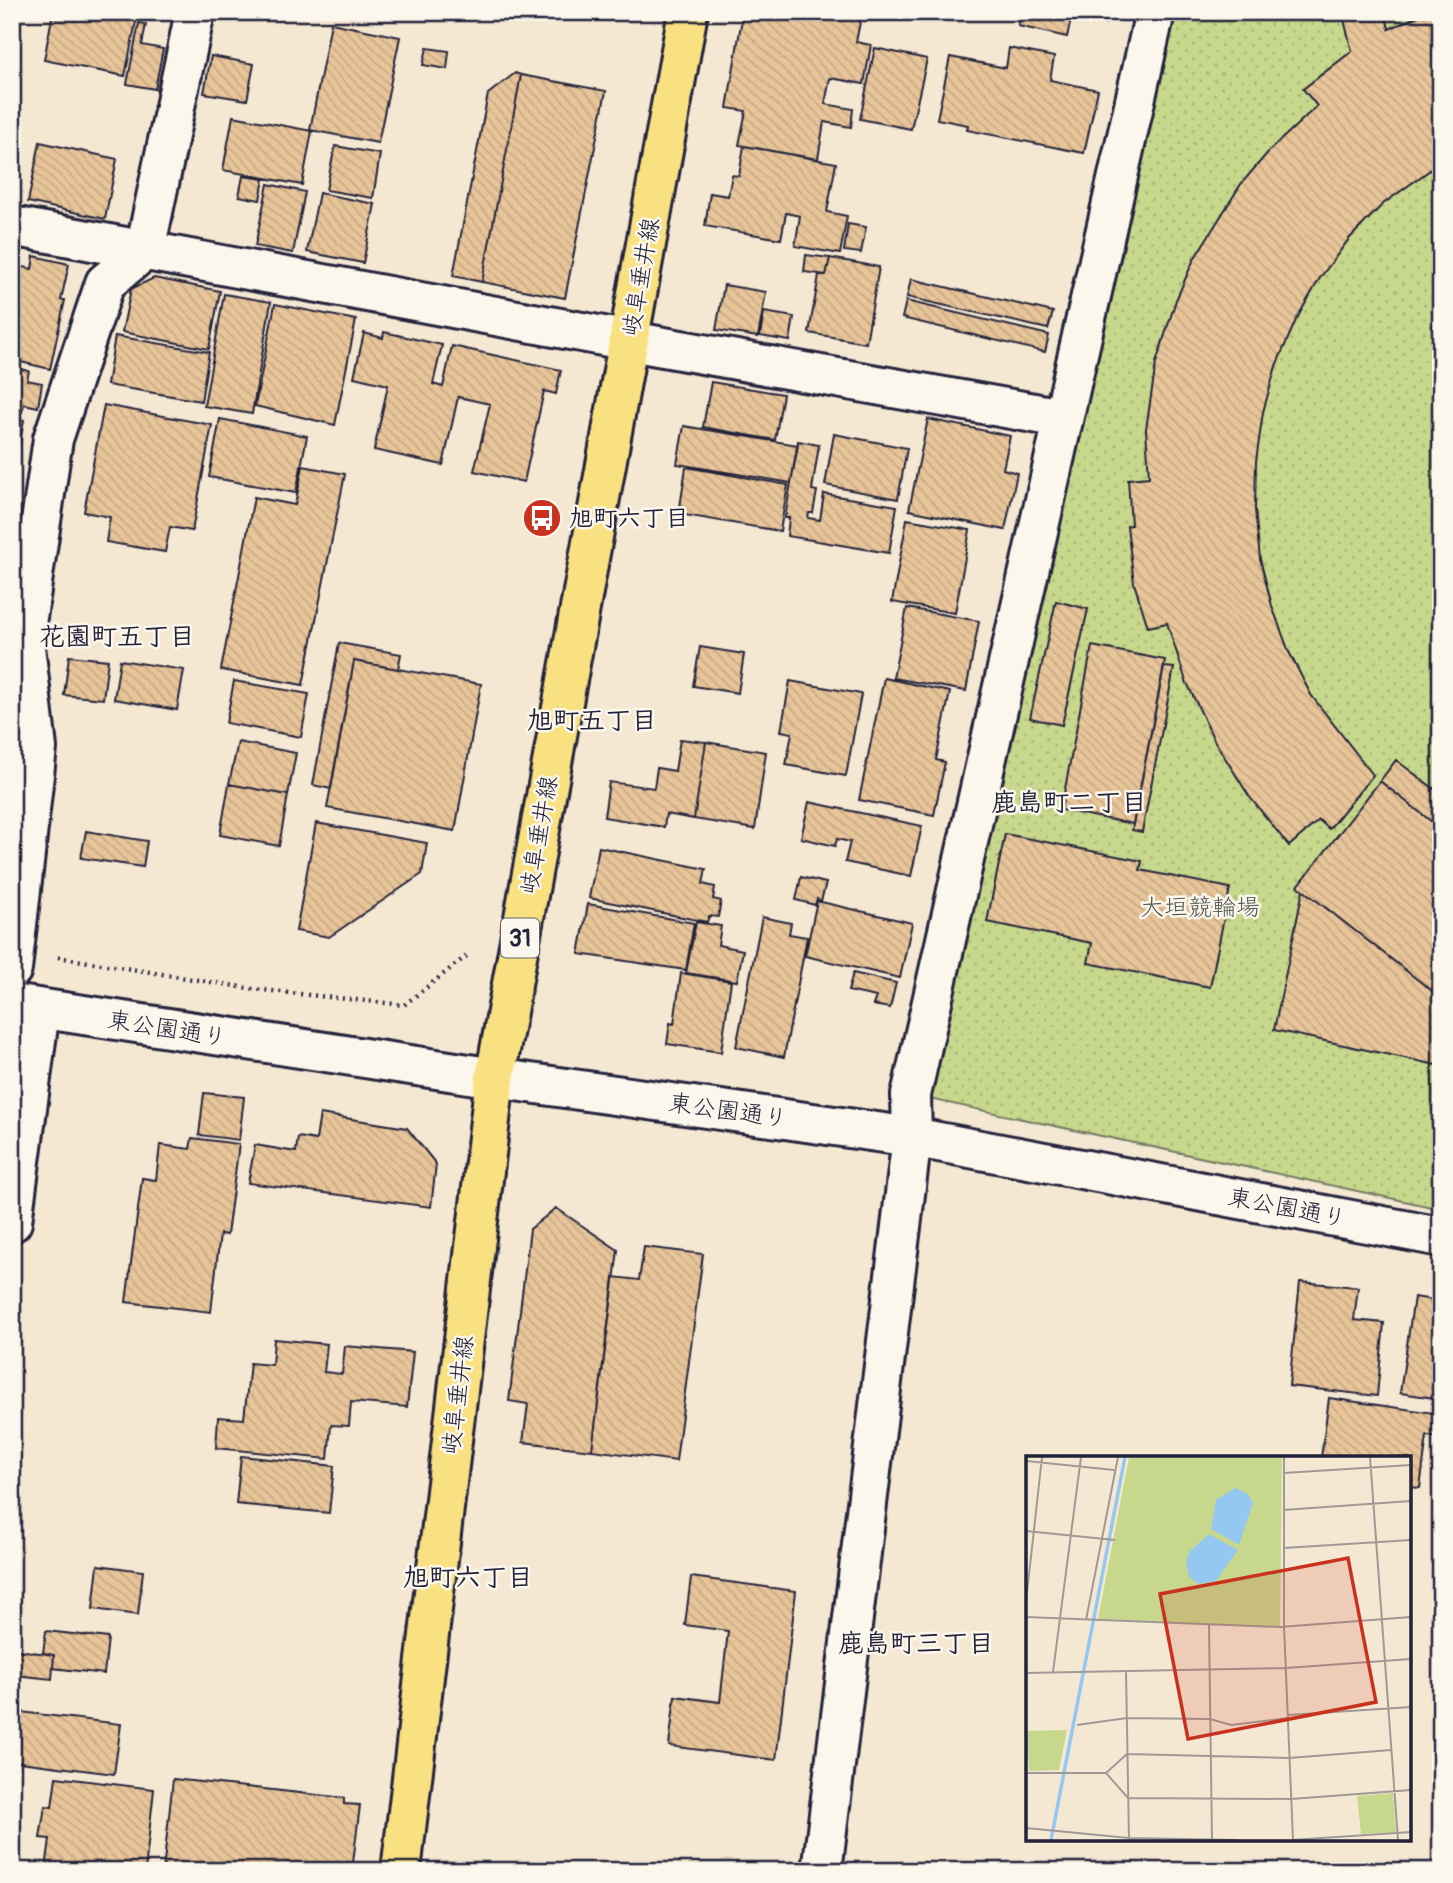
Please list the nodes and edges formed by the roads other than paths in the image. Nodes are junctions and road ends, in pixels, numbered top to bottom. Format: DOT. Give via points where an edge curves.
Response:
graph roads {
  1 [pos="195,12"];
  2 [pos="688,12"];
  3 [pos="1155,12"];
  4 [pos="12,226"];
  5 [pos="145,250"];
  6 [pos="630,341"];
  7 [pos="1062,418"];
  8 [pos="13,960"];
  9 [pos="26,1007"];
  10 [pos="495,1078"];
  11 [pos="912,1136"];
  12 [pos="12,1222"];
  13 [pos="1441,1237"];
  14 [pos="401,1871"];
  15 [pos="821,1871"];
  1 -- 5 [label="street"];
  2 -- 6 [label="main road, 岐阜垂井線 / 31"];
  3 -- 7 [label="street"];
  4 -- 5 [label="street"];
  5 -- 6 [label="street"];
  5 -- 8 [label="street" via="106,283 53,439 24,638 37,748"];
  6 -- 7 [label="street"];
  6 -- 10 [label="main road, 岐阜垂井線 / 31"];
  7 -- 11 [label="street" via="913,1085"];
  9 -- 10 [label="street, 東公園通り"];
  9 -- 12 [label="street"];
  10 -- 11 [label="street, 東公園通り"];
  10 -- 14 [label="main road, 岐阜垂井線 / 31"];
  11 -- 13 [label="street, 東公園通り"];
  11 -- 15 [label="street"];
}
